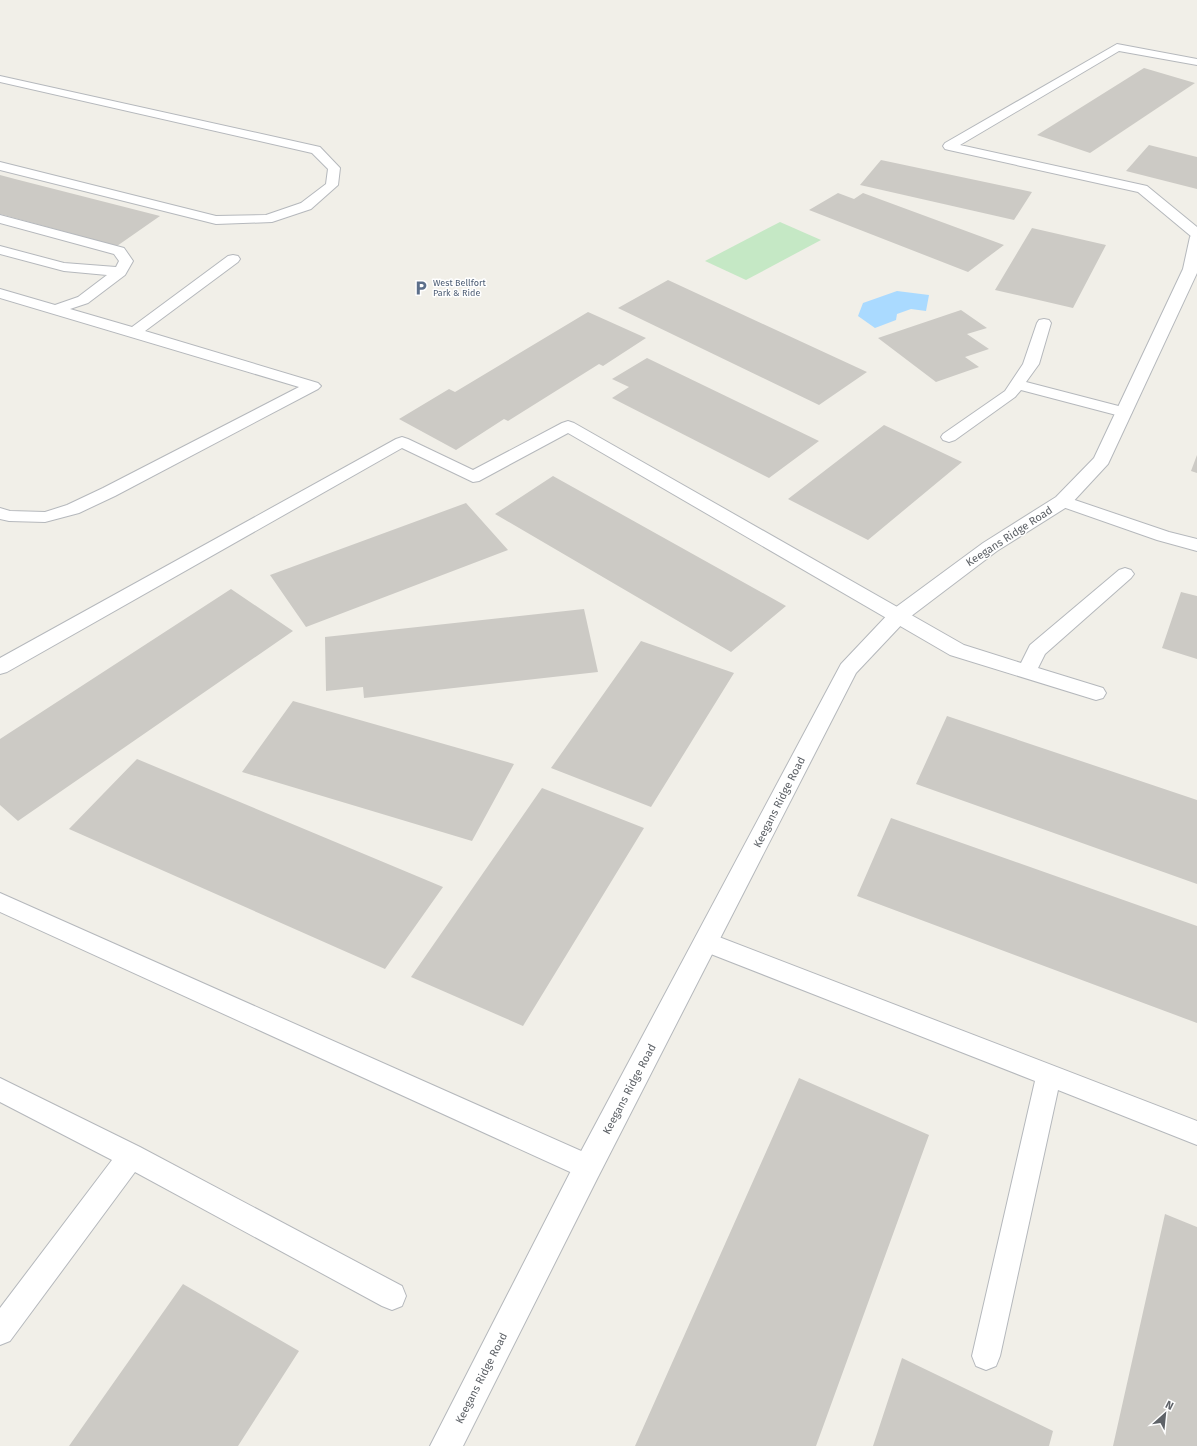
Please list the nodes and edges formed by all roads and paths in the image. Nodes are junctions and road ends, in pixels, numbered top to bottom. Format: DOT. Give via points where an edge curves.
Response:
graph roads {
  1 [pos="1197,62"];
  2 [pos="0,80"];
  3 [pos="0,166"];
  4 [pos="0,220"];
  5 [pos="1197,235"];
  6 [pos="0,250"];
  7 [pos="233,259"];
  8 [pos="120,272"];
  9 [pos="0,293"];
  10 [pos="56,310"];
  11 [pos="1044,323"];
  12 [pos="135,332"];
  13 [pos="1017,384"];
  14 [pos="1124,412"];
  15 [pos="949,437"];
  16 [pos="1063,501"];
  17 [pos="0,513"];
  18 [pos="1197,545"];
  19 [pos="1125,574"];
  20 [pos="899,615"];
  21 [pos="0,667"];
  22 [pos="1027,672"];
  23 [pos="1096,693"];
  24 [pos="0,902"];
  25 [pos="706,942"];
  26 [pos="1049,1075"];
  27 [pos="0,1089"];
  28 [pos="1197,1133"];
  29 [pos="131,1156"];
  30 [pos="588,1167"];
  31 [pos="392,1296"];
  32 [pos="0,1330"];
  33 [pos="986,1356"];
  34 [pos="446,1446"];
  1 -- 5 [label="lane" via="1117,46 949,146 1142,189"];
  2 -- 3 [label="lane" via="316,150 334,168 332,185 306,206 267,219 216,220"];
  4 -- 8 [label="lane" via="119,252 126,260"];
  5 -- 14 [label="street, Keegans Ridge Road" via="1191,269"];
  6 -- 8 [label="lane" via="64,267"];
  7 -- 12 [label="lane"];
  8 -- 10 [label="lane" via="82,300"];
  9 -- 10 [label="lane"];
  10 -- 12 [label="lane"];
  11 -- 13 [label="lane" via="1031,364"];
  12 -- 17 [label="lane" via="313,386 73,510 46,517 9,516"];
  13 -- 14 [label="lane"];
  13 -- 15 [label="lane" via="1010,394"];
  14 -- 16 [label="street, Keegans Ridge Road" via="1102,460"];
  16 -- 18 [label="lane" via="1163,536"];
  16 -- 20 [label="street, Keegans Ridge Road" via="990,547"];
  19 -- 22 [label="lane" via="1037,650"];
  20 -- 21 [label="lane" via="568,426 473,477 402,442"];
  20 -- 22 [label="lane" via="958,650"];
  20 -- 25 [label="street, Keegans Ridge Road" via="848,670"];
  22 -- 23 [label="lane"];
  24 -- 30 [label="lane"];
  25 -- 26 [label="lane"];
  25 -- 30 [label="street, Keegans Ridge Road"];
  26 -- 28 [label="lane"];
  26 -- 33 [label="lane"];
  27 -- 29 [label="lane"];
  29 -- 31 [label="lane"];
  29 -- 32 [label="lane"];
  30 -- 34 [label="street, Keegans Ridge Road"];
}
